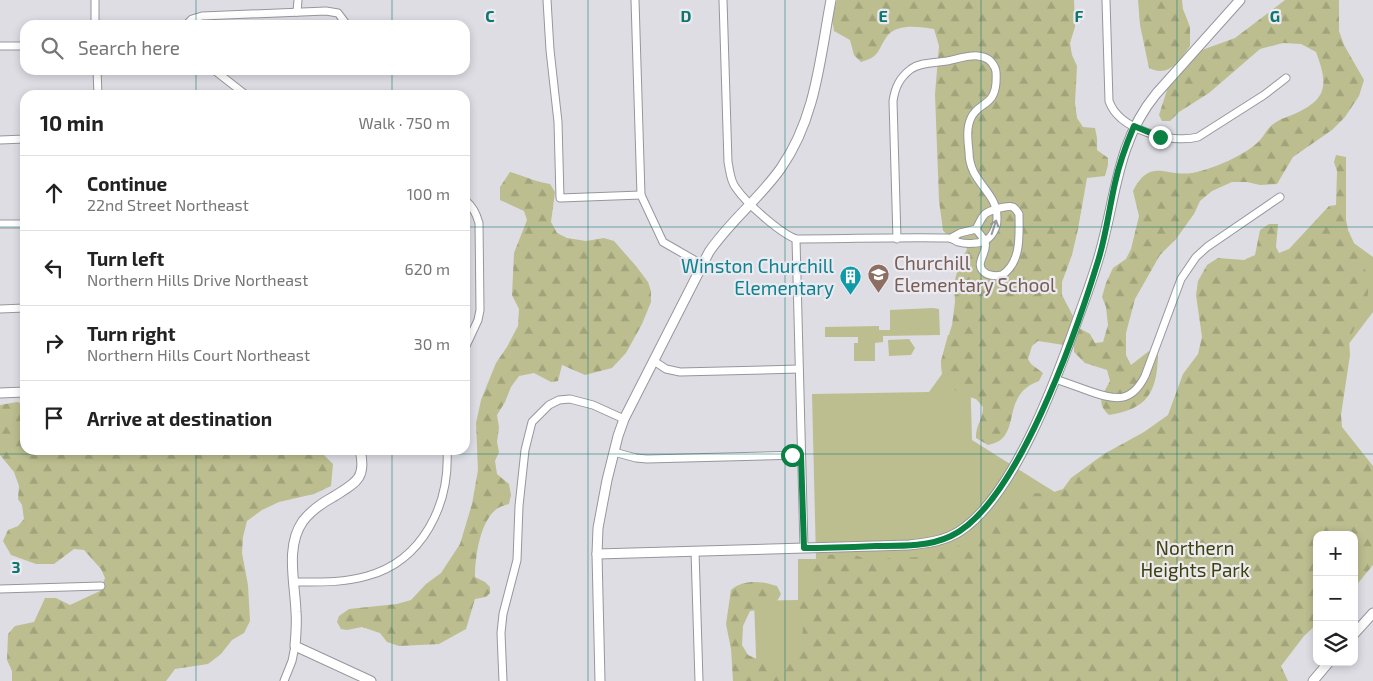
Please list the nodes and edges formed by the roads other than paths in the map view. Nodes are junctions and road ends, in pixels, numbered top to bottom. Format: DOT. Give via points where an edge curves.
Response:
graph roads {
  1 [pos="95,0"];
  2 [pos="298,0"];
  3 [pos="547,0"];
  4 [pos="635,0"];
  5 [pos="723,0"];
  6 [pos="831,0"];
  7 [pos="1106,0"];
  8 [pos="1240,0"];
  9 [pos="297,12"];
  10 [pos="96,20"];
  11 [pos="191,20"];
  12 [pos="344,20"];
  13 [pos="0,46"];
  14 [pos="20,46"];
  15 [pos="97,75"];
  16 [pos="220,75"];
  17 [pos="1286,78"];
  18 [pos="98,90"];
  19 [pos="240,90"];
  20 [pos="1134,126"];
  21 [pos="20,139"];
  22 [pos="0,140"];
  23 [pos="641,195"];
  24 [pos="1280,197"];
  25 [pos="751,204"];
  26 [pos="470,205"];
  27 [pos="996,210"];
  28 [pos="0,224"];
  29 [pos="20,224"];
  30 [pos="976,229"];
  31 [pos="951,238"];
  32 [pos="897,239"];
  33 [pos="796,240"];
  34 [pos="985,241"];
  35 [pos="703,265"];
  36 [pos="20,308"];
  37 [pos="0,309"];
  38 [pos="470,337"];
  39 [pos="654,361"];
  40 [pos="799,369"];
  41 [pos="1055,379"];
  42 [pos="0,392"];
  43 [pos="20,392"];
  44 [pos="624,419"];
  45 [pos="614,452"];
  46 [pos="361,455"];
  47 [pos="447,455"];
  48 [pos="801,455"];
  49 [pos="804,548"];
  50 [pos="694,551"];
  51 [pos="597,554"];
  52 [pos="294,582"];
  53 [pos="101,586"];
  54 [pos="0,589"];
  55 [pos="1373,613"];
  56 [pos="1358,630"];
  57 [pos="295,646"];
  58 [pos="1326,666"];
  59 [pos="284,681"];
  60 [pos="371,681"];
  61 [pos="503,681"];
  62 [pos="600,681"];
  63 [pos="699,681"];
  64 [pos="1313,681"];
  1 -- 10 [label="street"];
  2 -- 9 [label="street"];
  3 -- 23 [label="street" via="558,122 560,198"];
  4 -- 23 [label="street"];
  5 -- 25 [label="street" via="728,162 732,182"];
  6 -- 25 [label="street" via="820,70 809,112 782,166"];
  7 -- 20 [label="street" via="1109,101 1116,114"];
  8 -- 20 [label="street" via="1145,107"];
  9 -- 11 [label="street" via="202,16"];
  9 -- 12 [label="street" via="333,11"];
  13 -- 14 [label="street"];
  15 -- 18 [label="street"];
  16 -- 19 [label="street"];
  17 -- 20 [label="street" via="1198,138 1176,140 1160,137"];
  20 -- 41 [label="street" via="1123,152 1098,260"];
  21 -- 22 [label="street"];
  23 -- 35 [label="street" via="663,242"];
  24 -- 41 [label="street" via="1207,247 1189,266 1181,279 1145,376 1134,392 1126,397 1111,398"];
  25 -- 33 [label="street"];
  25 -- 35 [label="street" via="718,238"];
  26 -- 38 [label="street" via="479,223 481,300 478,320"];
  27 -- 30 [label="street" via="986,214"];
  27 -- 32 [label="street" via="995,202 981,186 968,159 970,121 976,110 993,95 995,69 987,59 979,56 921,64 912,68 894,91"];
  34 -- 27 [label="street, one-way" via="996,228"];
  27 -- 34 [label="street" via="1012,207 1019,214 1015,260 1002,275 990,275 980,267"];
  28 -- 29 [label="street"];
  30 -- 31 [label="street" via="960,232"];
  30 -- 34 [label="street"];
  31 -- 32 [label="street"];
  31 -- 34 [label="street" via="960,242"];
  32 -- 33 [label="street"];
  33 -- 40 [label="street"];
  35 -- 39 [label="street"];
  36 -- 37 [label="street"];
  39 -- 40 [label="street" via="680,372"];
  39 -- 44 [label="street"];
  40 -- 48 [label="street"];
  41 -- 49 [label="street" via="1011,470 987,506 970,524 937,541 909,545"];
  42 -- 43 [label="street"];
  44 -- 45 [label="street"];
  44 -- 61 [label="street" via="570,399 549,405 532,422 525,450 517,560 503,614"];
  45 -- 48 [label="street" via="647,459"];
  45 -- 51 [label="street" via="601,509"];
  46 -- 52 [label="street" via="362,468 356,482 312,512 303,522 292,556"];
  47 -- 52 [label="street" via="446,483 441,502 431,525 407,554 388,568 367,576 339,581"];
  48 -- 49 [label="street"];
  49 -- 50 [label="street"];
  50 -- 51 [label="street"];
  50 -- 63 [label="street"];
  51 -- 62 [label="street"];
  52 -- 57 [label="street"];
  53 -- 54 [label="street"];
  55 -- 56 [label="street"];
  57 -- 59 [label="street"];
  57 -- 60 [label="street"];
  58 -- 64 [label="street"];
}
